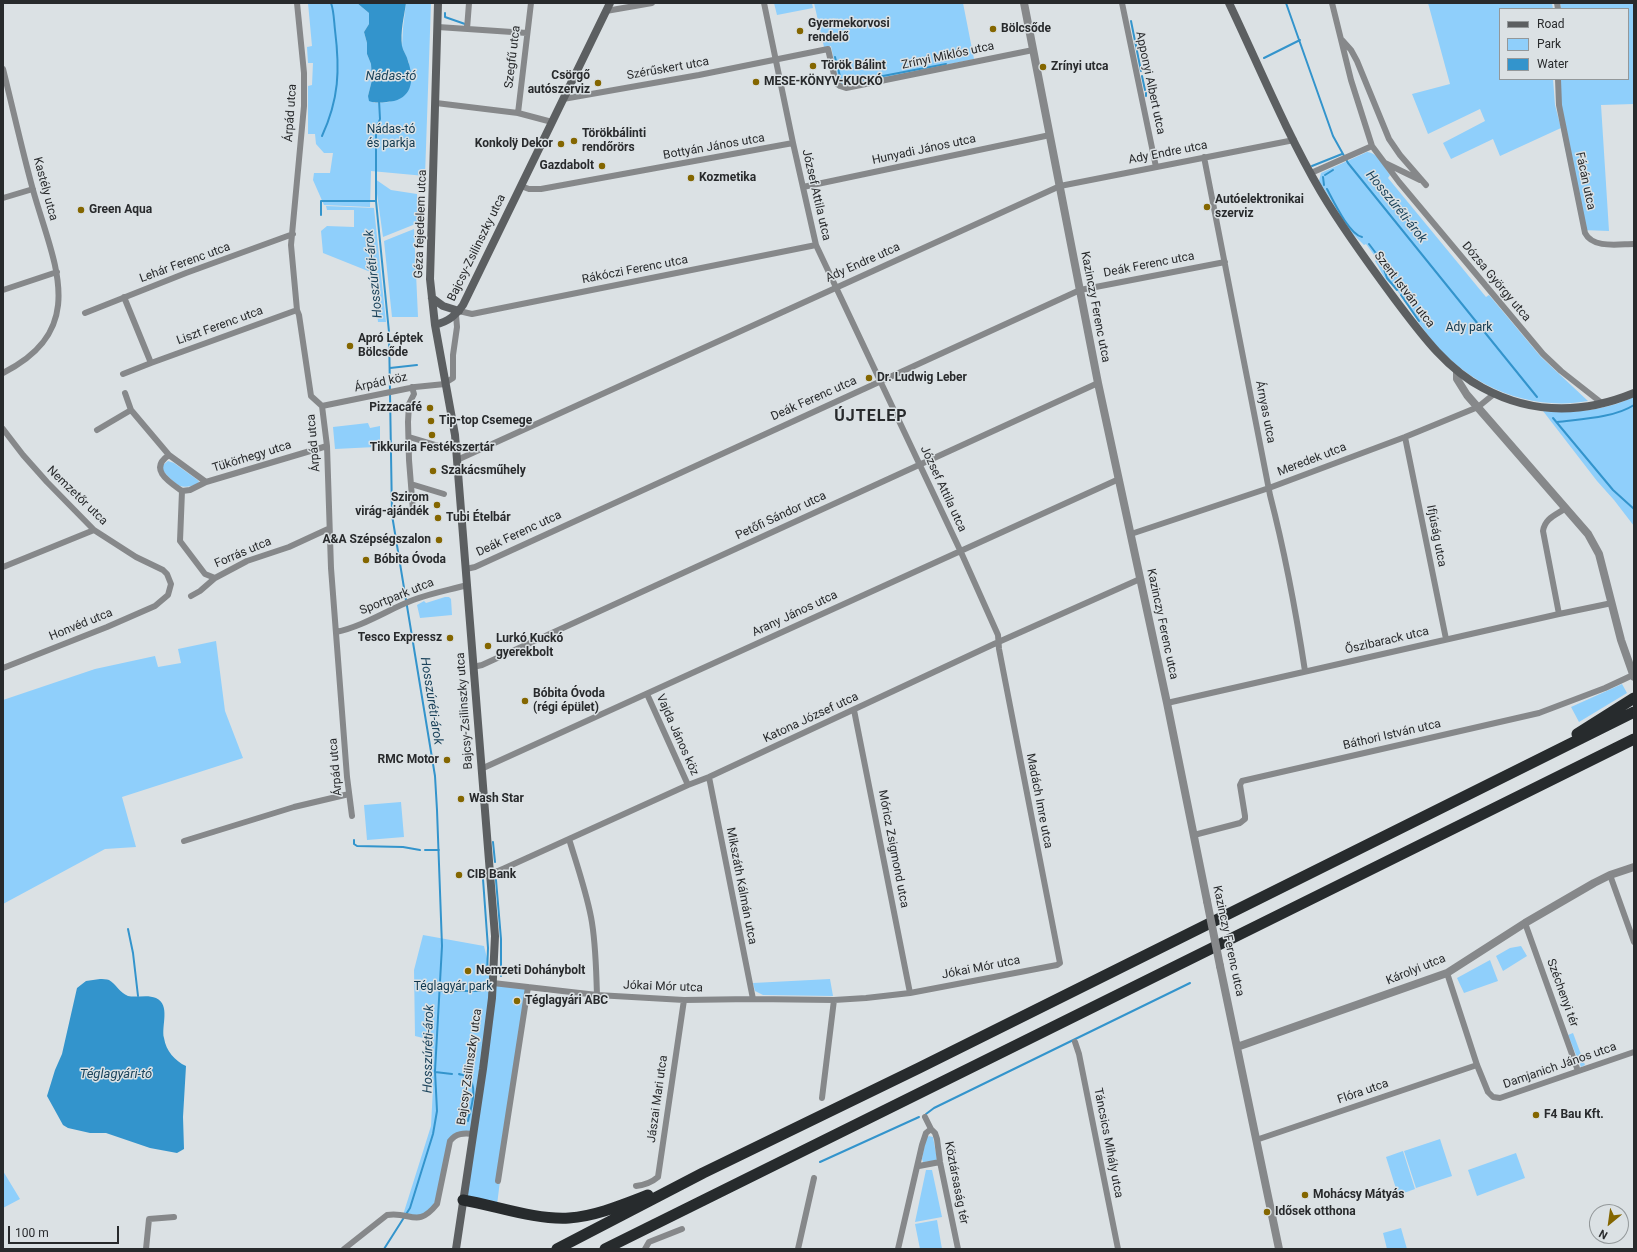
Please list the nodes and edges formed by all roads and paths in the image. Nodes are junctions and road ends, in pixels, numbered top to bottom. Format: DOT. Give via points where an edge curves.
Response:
graph roads {
  1 [pos="297,3"];
  2 [pos="438,3"];
  3 [pos="468,3"];
  4 [pos="531,3"];
  5 [pos="610,3"];
  6 [pos="652,3"];
  7 [pos="764,3"];
  8 [pos="1024,3"];
  9 [pos="1122,3"];
  10 [pos="1229,3"];
  11 [pos="1332,3"];
  12 [pos="606,11"];
  13 [pos="438,27"];
  14 [pos="467,29"];
  15 [pos="527,33"];
  16 [pos="1342,40"];
  17 [pos="1033,50"];
  18 [pos="776,60"];
  19 [pos="3,69"];
  20 [pos="1558,80"];
  21 [pos="10,96"];
  22 [pos="3,98"];
  23 [pos="563,99"];
  24 [pos="436,103"];
  25 [pos="518,113"];
  26 [pos="552,122"];
  27 [pos="1050,135"];
  28 [pos="1294,140"];
  29 [pos="793,143"];
  30 [pos="1372,146"];
  31 [pos="1204,157"];
  32 [pos="1385,163"];
  33 [pos="1156,167"];
  34 [pos="1311,173"];
  35 [pos="1421,179"];
  36 [pos="1426,184"];
  37 [pos="521,186"];
  38 [pos="1060,186"];
  39 [pos="803,187"];
  40 [pos="33,189"];
  41 [pos="3,198"];
  42 [pos="293,234"];
  43 [pos="1634,244"];
  44 [pos="816,245"];
  45 [pos="1225,262"];
  46 [pos="57,272"];
  47 [pos="835,288"];
  48 [pos="3,290"];
  49 [pos="1080,290"];
  50 [pos="124,297"];
  51 [pos="432,298"];
  52 [pos="297,310"];
  53 [pos="85,313"];
  54 [pos="457,313"];
  55 [pos="435,325"];
  56 [pos="151,363"];
  57 [pos="1457,371"];
  58 [pos="3,373"];
  59 [pos="124,374"];
  60 [pos="880,381"];
  61 [pos="445,383"];
  62 [pos="1098,383"];
  63 [pos="412,387"];
  64 [pos="1634,392"];
  65 [pos="125,393"];
  66 [pos="1494,394"];
  67 [pos="1603,404"];
  68 [pos="322,406"];
  69 [pos="1478,407"];
  70 [pos="131,410"];
  71 [pos="3,429"];
  72 [pos="97,430"];
  73 [pos="409,437"];
  74 [pos="1405,437"];
  75 [pos="327,446"];
  76 [pos="439,446"];
  77 [pos="169,455"];
  78 [pos="457,460"];
  79 [pos="920,465"];
  80 [pos="1119,479"];
  81 [pos="206,482"];
  82 [pos="411,484"];
  83 [pos="1269,488"];
  84 [pos="182,491"];
  85 [pos="444,494"];
  86 [pos="1566,508"];
  87 [pos="413,510"];
  88 [pos="328,529"];
  89 [pos="94,530"];
  90 [pos="1130,534"];
  91 [pos="960,550"];
  92 [pos="3,567"];
  93 [pos="466,569"];
  94 [pos="215,578"];
  95 [pos="1140,579"];
  96 [pos="467,585"];
  97 [pos="191,596"];
  98 [pos="165,598"];
  99 [pos="1612,604"];
  100 [pos="1559,614"];
  101 [pos="336,632"];
  102 [pos="1446,639"];
  103 [pos="998,642"];
  104 [pos="473,667"];
  105 [pos="3,668"];
  106 [pos="1306,671"];
  107 [pos="1634,676"];
  108 [pos="646,694"];
  109 [pos="1634,698"];
  110 [pos="1167,703"];
  111 [pos="854,710"];
  112 [pos="1634,712"];
  113 [pos="1634,739"];
  114 [pos="481,769"];
  115 [pos="709,777"];
  116 [pos="688,785"];
  117 [pos="349,794"];
  118 [pos="1461,800"];
  119 [pos="352,816"];
  120 [pos="1194,835"];
  121 [pos="569,840"];
  122 [pos="184,841"];
  123 [pos="1634,867"];
  124 [pos="489,871"];
  125 [pos="1610,875"];
  126 [pos="1526,923"];
  127 [pos="1634,942"];
  128 [pos="1060,963"];
  129 [pos="1447,973"];
  130 [pos="493,983"];
  131 [pos="528,987"];
  132 [pos="910,993"];
  133 [pos="597,995"];
  134 [pos="752,999"];
  135 [pos="684,1000"];
  136 [pos="834,1000"];
  137 [pos="1075,1042"];
  138 [pos="1237,1047"];
  139 [pos="1634,1052"];
  140 [pos="1477,1065"];
  141 [pos="1578,1071"];
  142 [pos="822,1098"];
  143 [pos="925,1117"];
  144 [pos="931,1129"];
  145 [pos="473,1134"];
  146 [pos="1256,1140"];
  147 [pos="940,1162"];
  148 [pos="918,1166"];
  149 [pos="703,1173"];
  150 [pos="814,1178"];
  151 [pos="498,1180"];
  152 [pos="636,1186"];
  153 [pos="463,1200"];
  154 [pos="174,1216"];
  155 [pos="646,1228"];
  156 [pos="682,1229"];
  157 [pos="146,1249"];
  158 [pos="344,1249"];
  159 [pos="456,1249"];
  160 [pos="557,1249"];
  161 [pos="605,1249"];
  162 [pos="619,1249"];
  163 [pos="645,1249"];
  164 [pos="798,1249"];
  165 [pos="898,1249"];
  166 [pos="958,1249"];
  167 [pos="1118,1249"];
  168 [pos="1279,1249"];
  1 -- 42 [label="street, Árpád utca" via="304,72 304,106"];
  2 -- 13 [label="main road, Géza fejedelem utca"];
  3 -- 14 [label="street"];
  4 -- 15 [label="street, Szegfű utca"];
  5 -- 12 [label="main road, Bajcsy-Zsilinszky utca"];
  6 -- 12 [label="street"];
  7 -- 18 [label="street, József Attila utca"];
  8 -- 17 [label="street, Kazinczy Ferenc utca"];
  9 -- 33 [label="street, Apponyi Albert utca"];
  10 -- 28 [label="main road, Szent István utca"];
  11 -- 16 [label="street, Dózsa György utca"];
  12 -- 23 [label="main road, Bajcsy-Zsilinszky utca"];
  13 -- 14 [label="street"];
  13 -- 24 [label="main road, Géza fejedelem utca"];
  14 -- 15 [label="street"];
  15 -- 25 [label="street, Szegfű utca"];
  16 -- 30 [label="street, Dózsa György utca" via="1351,80"];
  16 -- 35 [label="street, Dózsa György utca" via="1358,61 1389,139"];
  17 -- 18 [label="street, Zrínyi Miklós utca" via="846,88 836,83 828,49"];
  17 -- 27 [label="street, Kazinczy Ferenc utca"];
  18 -- 23 [label="street, Szérűskert utca"];
  18 -- 29 [label="street, József Attila utca"];
  19 -- 21 [label="street, Kastély utca"];
  20 -- 43 [label="street, Fácán utca" via="1559,105 1585,233 1590,241 1598,244"];
  21 -- 22 [label="street"];
  21 -- 40 [label="street, Kastély utca"];
  23 -- 26 [label="main road, Bajcsy-Zsilinszky utca"];
  24 -- 25 [label="street"];
  24 -- 51 [label="main road, Géza fejedelem utca" via="430,279"];
  25 -- 26 [label="street"];
  26 -- 37 [label="main road, Bajcsy-Zsilinszky utca"];
  27 -- 38 [label="street, Kazinczy Ferenc utca"];
  27 -- 39 [label="street, Hunyadi János utca"];
  28 -- 31 [label="street, Ady Endre utca"];
  28 -- 34 [label="main road, Szent István utca"];
  29 -- 37 [label="street, Bottyán János utca" via="541,189"];
  29 -- 39 [label="street, József Attila utca"];
  30 -- 32 [label="street, Dózsa György utca"];
  30 -- 34 [label="street"];
  31 -- 33 [label="street, Ady Endre utca"];
  31 -- 45 [label="street, Árnyas utca"];
  32 -- 35 [label="street, Dózsa György utca"];
  32 -- 67 [label="street, Dózsa György utca" via="1543,354 1561,372"];
  33 -- 38 [label="street, Ady Endre utca"];
  34 -- 57 [label="main road, Szent István utca" via="1335,216 1378,276 1426,339"];
  35 -- 36 [label="street, Dózsa György utca"];
  37 -- 54 [label="main road, Bajcsy-Zsilinszky utca" via="468,296"];
  38 -- 47 [label="street, Ady Endre utca"];
  38 -- 49 [label="street, Kazinczy Ferenc utca"];
  39 -- 44 [label="street, József Attila utca"];
  40 -- 41 [label="street"];
  40 -- 46 [label="street, Kastély utca"];
  42 -- 50 [label="street, Lehár Ferenc utca"];
  42 -- 52 [label="street, Árpád utca" via="291,245"];
  44 -- 47 [label="street, József Attila utca"];
  44 -- 54 [label="street, Rákóczi Ferenc utca" via="472,314"];
  45 -- 49 [label="street, Deák Ferenc utca"];
  45 -- 83 [label="street, Árnyas utca"];
  46 -- 48 [label="street"];
  46 -- 58 [label="street, Kastély utca" via="59,293 56,315 46,337 34,353"];
  47 -- 60 [label="street, József Attila utca"];
  47 -- 78 [label="street, Ady Endre utca"];
  49 -- 60 [label="street, Deák Ferenc utca"];
  49 -- 62 [label="street, Kazinczy Ferenc utca"];
  50 -- 53 [label="street, Lehár Ferenc utca"];
  50 -- 56 [label="street"];
  51 -- 54 [label="main road"];
  51 -- 55 [label="main road, Géza fejedelem utca"];
  52 -- 56 [label="street, Liszt Ferenc utca"];
  52 -- 68 [label="street, Árpád utca" via="311,396"];
  54 -- 55 [label="main road, Bajcsy-Zsilinszky utca" via="447,322"];
  54 -- 61 [label="street" via="452,354 453,378"];
  55 -- 61 [label="main road, Bajcsy-Zsilinszky utca"];
  56 -- 59 [label="street, Liszt Ferenc utca"];
  57 -- 66 [label="main road"];
  57 -- 69 [label="street, Szent István utca" via="1457,379"];
  60 -- 79 [label="street, József Attila utca"];
  60 -- 93 [label="street, Deák Ferenc utca"];
  61 -- 63 [label="street, Árpád köz"];
  61 -- 78 [label="main road, Bajcsy-Zsilinszky utca"];
  62 -- 79 [label="street, Petőfi Sándor utca"];
  62 -- 80 [label="street, Kazinczy Ferenc utca"];
  63 -- 68 [label="street, Árpád köz"];
  63 -- 73 [label="street" via="414,394 409,404"];
  64 -- 67 [label="main road"];
  65 -- 70 [label="street, Tükörhegy utca"];
  66 -- 67 [label="main road" via="1536,407 1570,408"];
  66 -- 69 [label="street, Meredek utca"];
  68 -- 75 [label="street, Árpád utca"];
  69 -- 74 [label="street, Meredek utca"];
  69 -- 86 [label="street, Szent István utca"];
  70 -- 72 [label="street"];
  70 -- 77 [label="street, Tükörhegy utca"];
  71 -- 89 [label="street, Nemzetőr utca" via="47,482"];
  73 -- 76 [label="street"];
  73 -- 82 [label="street"];
  74 -- 83 [label="street, Meredek utca"];
  74 -- 102 [label="street, Ifjúság utca"];
  75 -- 81 [label="street, Tükörhegy utca"];
  75 -- 88 [label="street, Árpád utca"];
  77 -- 81 [label="street, Tükörhegy utca"];
  77 -- 84 [label="street" via="161,464 160,471"];
  78 -- 93 [label="main road, Bajcsy-Zsilinszky utca"];
  79 -- 91 [label="street, József Attila utca"];
  79 -- 104 [label="street, Petőfi Sándor utca" via="489,662"];
  80 -- 90 [label="street, Kazinczy Ferenc utca"];
  80 -- 91 [label="street, Arany János utca"];
  81 -- 84 [label="street, Tükörhegy utca"];
  82 -- 85 [label="street"];
  82 -- 87 [label="street"];
  83 -- 90 [label="street, Meredek utca"];
  83 -- 106 [label="street, Árnyas utca"];
  84 -- 94 [label="street, Forrás utca" via="180,542 205,574"];
  86 -- 99 [label="street, Szent István utca" via="1595,544"];
  86 -- 100 [label="street" via="1544,524 1543,531"];
  88 -- 94 [label="street, Forrás utca"];
  88 -- 101 [label="street, Árpád utca"];
  89 -- 92 [label="street"];
  89 -- 98 [label="street, Nemzetőr utca" via="167,574 171,588"];
  90 -- 95 [label="street, Kazinczy Ferenc utca"];
  91 -- 103 [label="street, József Attila utca" via="998,635"];
  91 -- 108 [label="street, Arany János utca"];
  93 -- 96 [label="main road, Bajcsy-Zsilinszky utca"];
  94 -- 97 [label="street"];
  95 -- 103 [label="street, Katona József utca"];
  95 -- 110 [label="street, Kazinczy Ferenc utca"];
  96 -- 101 [label="street, Sportpark utca" via="413,600 351,629"];
  96 -- 104 [label="main road, Bajcsy-Zsilinszky utca"];
  98 -- 105 [label="street, Honvéd utca" via="155,606 107,627"];
  99 -- 100 [label="street, Őszibarack utca"];
  99 -- 107 [label="street, Szent István utca"];
  100 -- 102 [label="street, Őszibarack utca"];
  101 -- 117 [label="street, Árpád utca"];
  102 -- 106 [label="street, Őszibarack utca"];
  103 -- 111 [label="street, Katona József utca"];
  103 -- 128 [label="street, Madách Imre utca"];
  104 -- 114 [label="main road, Bajcsy-Zsilinszky utca"];
  106 -- 110 [label="street, Őszibarack utca"];
  107 -- 120 [label="street, Báthori István utca" via="1539,713 1242,781 1240,785 1245,816 1243,821"];
  108 -- 114 [label="street, Arany János utca"];
  108 -- 116 [label="street, Vajda János köz"];
  109 -- 118 [label="highway" via="1568,740 1501,773"];
  110 -- 120 [label="street, Kazinczy Ferenc utca"];
  111 -- 115 [label="street, Katona József utca"];
  111 -- 132 [label="street, Móricz Zsigmond utca"];
  112 -- 118 [label="highway"];
  113 -- 155 [label="highway"];
  114 -- 124 [label="main road, Bajcsy-Zsilinszky utca"];
  115 -- 116 [label="street, Katona József utca"];
  115 -- 134 [label="street, Mikszáth Kálmán utca"];
  116 -- 121 [label="street, Katona József utca"];
  117 -- 119 [label="street, Árpád utca"];
  117 -- 122 [label="street" via="294,807"];
  118 -- 149 [label="highway"];
  120 -- 138 [label="street, Kazinczy Ferenc utca, bridge"];
  121 -- 124 [label="street, Katona József utca" via="498,871"];
  121 -- 133 [label="street" via="591,918"];
  123 -- 125 [label="street, Károlyi utca"];
  124 -- 130 [label="main road, Bajcsy-Zsilinszky utca" via="495,936"];
  125 -- 126 [label="street, Károlyi utca"];
  125 -- 127 [label="street"];
  126 -- 129 [label="street, Károlyi utca"];
  126 -- 141 [label="street, Széchenyi tér"];
  128 -- 132 [label="street, Jókai Mór utca"];
  129 -- 138 [label="street, Károlyi utca"];
  129 -- 140 [label="street"];
  130 -- 131 [label="street, Jókai Mór utca"];
  130 -- 145 [label="main road, Bajcsy-Zsilinszky utca"];
  131 -- 133 [label="street, Jókai Mór utca"];
  131 -- 151 [label="street"];
  132 -- 136 [label="street, Jókai Mór utca"];
  133 -- 135 [label="street, Jókai Mór utca"];
  134 -- 135 [label="street, Jókai Mór utca"];
  134 -- 136 [label="street, Jókai Mór utca"];
  135 -- 152 [label="street, Jászai Mari utca" via="658,1177 646,1185"];
  136 -- 142 [label="street"];
  137 -- 167 [label="street, Táncsics Mihály utca"];
  138 -- 146 [label="street, Kazinczy Ferenc utca"];
  139 -- 141 [label="street, Damjanich János utca"];
  140 -- 141 [label="street, Damjanich János utca" via="1488,1092 1493,1097 1500,1098"];
  140 -- 146 [label="street, Flóra utca"];
  143 -- 144 [label="street"];
  144 -- 147 [label="street, Köztársaság tér" via="935,1132"];
  144 -- 148 [label="street, Köztársaság tér" via="926,1133"];
  145 -- 153 [label="main road, Bajcsy-Zsilinszky utca"];
  145 -- 158 [label="street" via="458,1134 450,1141 437,1204 426,1216 413,1218 387,1215"];
  146 -- 168 [label="street, Kazinczy Ferenc utca"];
  147 -- 148 [label="street"];
  147 -- 166 [label="street, Köztársaság tér"];
  148 -- 165 [label="street, Köztársaság tér"];
  149 -- 153 [label="highway" via="683,1177 620,1206 569,1218 535,1215"];
  149 -- 160 [label="highway"];
  150 -- 164 [label="street"];
  153 -- 159 [label="main road, Bajcsy-Zsilinszky utca"];
  154 -- 157 [label="street" via="150,1219"];
  155 -- 161 [label="highway"];
  155 -- 162 [label="highway"];
  156 -- 163 [label="street" via="649,1242"];
}
